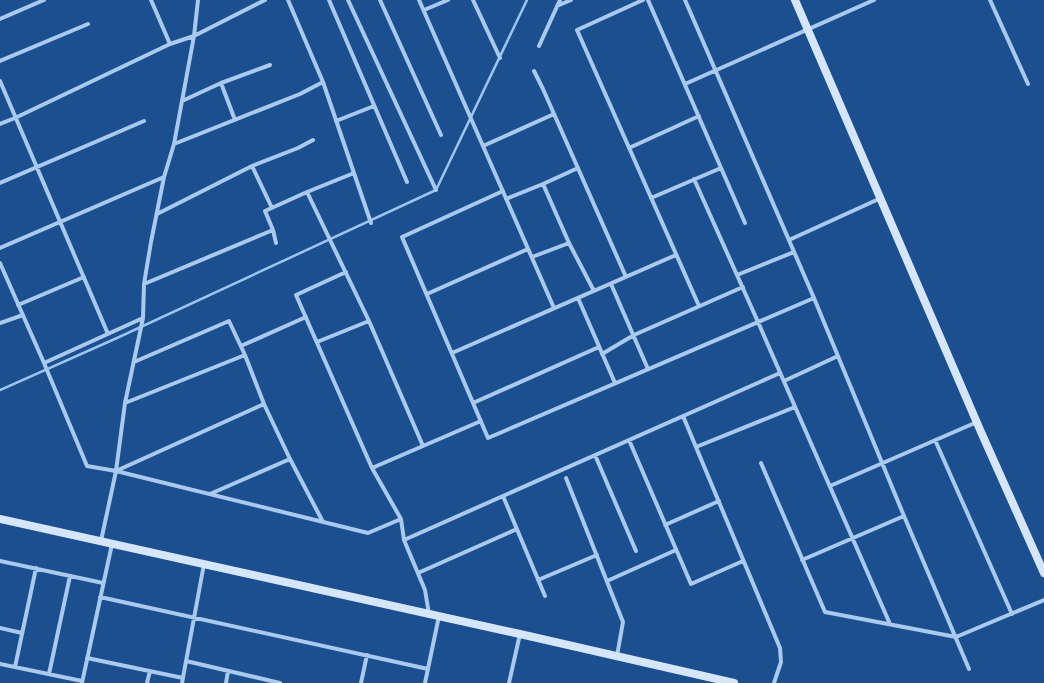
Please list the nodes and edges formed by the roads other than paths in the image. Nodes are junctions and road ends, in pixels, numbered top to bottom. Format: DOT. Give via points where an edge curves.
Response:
graph roads {
  1 [pos="44,0"];
  2 [pos="151,0"];
  3 [pos="198,0"];
  4 [pos="265,0"];
  5 [pos="288,0"];
  6 [pos="329,0"];
  7 [pos="348,0"];
  8 [pos="380,0"];
  9 [pos="419,0"];
  10 [pos="448,0"];
  11 [pos="473,0"];
  12 [pos="560,0"];
  13 [pos="571,0"];
  14 [pos="643,0"];
  15 [pos="648,0"];
  16 [pos="684,0"];
  17 [pos="795,0"];
  18 [pos="874,0"];
  19 [pos="990,0"];
  20 [pos="557,6"];
  21 [pos="424,10"];
  22 [pos="0,20"];
  23 [pos="88,24"];
  24 [pos="808,30"];
  25 [pos="194,36"];
  26 [pos="170,44"];
  27 [pos="539,46"];
  28 [pos="500,58"];
  29 [pos="0,61"];
  30 [pos="270,65"];
  31 [pos="534,71"];
  32 [pos="715,71"];
  33 [pos="0,81"];
  34 [pos="323,82"];
  35 [pos="221,83"];
  36 [pos="685,84"];
  37 [pos="1028,84"];
  38 [pos="182,101"];
  39 [pos="374,106"];
  40 [pos="554,114"];
  41 [pos="699,116"];
  42 [pos="15,118"];
  43 [pos="236,120"];
  44 [pos="144,121"];
  45 [pos="336,121"];
  46 [pos="0,124"];
  47 [pos="441,135"];
  48 [pos="313,140"];
  49 [pos="174,144"];
  50 [pos="483,146"];
  51 [pos="629,148"];
  52 [pos="252,166"];
  53 [pos="37,167"];
  54 [pos="578,168"];
  55 [pos="721,168"];
  56 [pos="354,173"];
  57 [pos="164,177"];
  58 [pos="694,179"];
  59 [pos="407,182"];
  60 [pos="0,183"];
  61 [pos="543,184"];
  62 [pos="436,190"];
  63 [pos="503,191"];
  64 [pos="307,192"];
  65 [pos="651,198"];
  66 [pos="881,198"];
  67 [pos="506,199"];
  68 [pos="272,208"];
  69 [pos="157,214"];
  70 [pos="60,222"];
  71 [pos="371,223"];
  72 [pos="745,223"];
  73 [pos="273,230"];
  74 [pos="789,240"];
  75 [pos="276,243"];
  76 [pos="569,243"];
  77 [pos="0,248"];
  78 [pos="528,249"];
  79 [pos="794,252"];
  80 [pos="676,255"];
  81 [pos="532,257"];
  82 [pos="0,263"];
  83 [pos="346,272"];
  84 [pos="737,275"];
  85 [pos="84,277"];
  86 [pos="626,277"];
  87 [pos="144,284"];
  88 [pos="611,284"];
  89 [pos="743,287"];
  90 [pos="594,291"];
  91 [pos="427,294"];
  92 [pos="578,298"];
  93 [pos="814,298"];
  94 [pos="18,305"];
  95 [pos="699,306"];
  96 [pos="554,308"];
  97 [pos="22,315"];
  98 [pos="306,317"];
  99 [pos="143,318"];
  100 [pos="369,321"];
  101 [pos="758,322"];
  102 [pos="0,323"];
  103 [pos="108,334"];
  104 [pos="634,335"];
  105 [pos="317,342"];
  106 [pos="241,346"];
  107 [pos="599,347"];
  108 [pos="452,353"];
  109 [pos="602,354"];
  110 [pos="245,355"];
  111 [pos="838,356"];
  112 [pos="134,362"];
  113 [pos="44,363"];
  114 [pos="648,369"];
  115 [pos="780,372"];
  116 [pos="784,381"];
  117 [pos="615,383"];
  118 [pos="125,403"];
  119 [pos="473,403"];
  120 [pos="264,404"];
  121 [pos="795,407"];
  122 [pos="683,416"];
  123 [pos="481,421"];
  124 [pos="976,422"];
  125 [pos="629,440"];
  126 [pos="935,440"];
  127 [pos="423,446"];
  128 [pos="696,447"];
  129 [pos="595,455"];
  130 [pos="290,459"];
  131 [pos="761,463"];
  132 [pos="882,463"];
  133 [pos="372,468"];
  134 [pos="116,471"];
  135 [pos="566,478"];
  136 [pos="830,486"];
  137 [pos="209,495"];
  138 [pos="503,496"];
  139 [pos="718,501"];
  140 [pos="904,516"];
  141 [pos="0,519"];
  142 [pos="401,519"];
  143 [pos="323,522"];
  144 [pos="665,525"];
  145 [pos="517,529"];
  146 [pos="852,538"];
  147 [pos="404,540"];
  148 [pos="101,541"];
  149 [pos="112,544"];
  150 [pos="676,550"];
  151 [pos="636,551"];
  152 [pos="597,555"];
  153 [pos="802,560"];
  154 [pos="0,561"];
  155 [pos="743,561"];
  156 [pos="204,564"];
  157 [pos="36,568"];
  158 [pos="418,573"];
  159 [pos="1044,573"];
  160 [pos="70,576"];
  161 [pos="538,580"];
  162 [pos="607,581"];
  163 [pos="103,583"];
  164 [pos="545,596"];
  165 [pos="100,597"];
  166 [pos="1044,600"];
  167 [pos="429,614"];
  168 [pos="1012,614"];
  169 [pos="440,616"];
  170 [pos="194,617"];
  171 [pos="890,624"];
  172 [pos="0,628"];
  173 [pos="22,633"];
  174 [pos="520,634"];
  175 [pos="956,637"];
  176 [pos="367,655"];
  177 [pos="617,656"];
  178 [pos="87,658"];
  179 [pos="186,661"];
  180 [pos="0,664"];
  181 [pos="15,667"];
  182 [pos="428,669"];
  183 [pos="969,670"];
  184 [pos="150,671"];
  185 [pos="228,671"];
  186 [pos="49,674"];
  187 [pos="183,681"];
  188 [pos="82,682"];
  189 [pos="273,682"];
  190 [pos="147,683"];
  191 [pos="226,683"];
  192 [pos="280,683"];
  193 [pos="361,683"];
  194 [pos="425,683"];
  195 [pos="509,683"];
  196 [pos="734,683"];
  197 [pos="774,683"];
  1 -- 22 [label="street"];
  2 -- 26 [label="street"];
  3 -- 25 [label="street"];
  4 -- 25 [label="street"];
  5 -- 34 [label="street"];
  6 -- 39 [label="street"];
  7 -- 62 [label="street"];
  8 -- 47 [label="street"];
  9 -- 21 [label="street"];
  10 -- 21 [label="street"];
  11 -- 28 [label="street"];
  12 -- 20 [label="street"];
  13 -- 20 [label="street"];
  14 -- 51 [label="street" via="577,30"];
  15 -- 36 [label="street"];
  16 -- 32 [label="street"];
  17 -- 24 [label="street"];
  18 -- 24 [label="street"];
  19 -- 37 [label="street"];
  20 -- 27 [label="street"];
  21 -- 50 [label="street"];
  23 -- 29 [label="street"];
  24 -- 32 [label="street"];
  24 -- 66 [label="street"];
  25 -- 26 [label="street"];
  25 -- 38 [label="street"];
  26 -- 42 [label="street"];
  30 -- 35 [label="street"];
  31 -- 40 [label="street"];
  32 -- 36 [label="street"];
  32 -- 74 [label="street"];
  33 -- 42 [label="street"];
  34 -- 43 [label="street"];
  34 -- 45 [label="street"];
  35 -- 38 [label="street"];
  35 -- 43 [label="street"];
  36 -- 41 [label="street"];
  38 -- 49 [label="street"];
  39 -- 45 [label="street"];
  39 -- 59 [label="street"];
  40 -- 50 [label="street"];
  40 -- 54 [label="street"];
  41 -- 51 [label="street"];
  41 -- 55 [label="street"];
  42 -- 46 [label="street"];
  42 -- 53 [label="street"];
  43 -- 49 [label="street"];
  44 -- 53 [label="street"];
  45 -- 56 [label="street"];
  48 -- 52 [label="street"];
  49 -- 57 [label="street"];
  50 -- 63 [label="street"];
  51 -- 65 [label="street"];
  52 -- 68 [label="street"];
  52 -- 69 [label="street"];
  53 -- 60 [label="street"];
  53 -- 70 [label="street"];
  54 -- 61 [label="street"];
  54 -- 86 [label="street"];
  55 -- 58 [label="street"];
  55 -- 72 [label="street"];
  56 -- 64 [label="street"];
  56 -- 71 [label="street"];
  57 -- 69 [label="street"];
  57 -- 70 [label="street"];
  58 -- 65 [label="street"];
  58 -- 84 [label="street"];
  61 -- 67 [label="street"];
  61 -- 76 [label="street"];
  63 -- 67 [label="street"];
  63 -- 91 [label="street" via="402,237"];
  64 -- 68 [label="street"];
  64 -- 83 [label="street"];
  65 -- 80 [label="street"];
  66 -- 74 [label="street"];
  66 -- 124 [label="street"];
  67 -- 78 [label="street"];
  68 -- 73 [label="street" via="265,211"];
  69 -- 87 [label="street"];
  70 -- 77 [label="street"];
  70 -- 85 [label="street"];
  73 -- 75 [label="street"];
  73 -- 87 [label="street"];
  74 -- 79 [label="street"];
  76 -- 81 [label="street"];
  76 -- 90 [label="street"];
  78 -- 81 [label="street"];
  78 -- 91 [label="street"];
  79 -- 84 [label="street"];
  79 -- 93 [label="street"];
  80 -- 86 [label="street"];
  80 -- 95 [label="street"];
  81 -- 96 [label="street"];
  82 -- 94 [label="street"];
  83 -- 98 [label="street" via="296,295"];
  83 -- 100 [label="street"];
  84 -- 89 [label="street"];
  85 -- 94 [label="street"];
  85 -- 103 [label="street"];
  86 -- 88 [label="street"];
  87 -- 99 [label="street"];
  88 -- 90 [label="street"];
  88 -- 104 [label="street"];
  89 -- 95 [label="street"];
  89 -- 101 [label="street"];
  90 -- 92 [label="street"];
  91 -- 108 [label="street"];
  92 -- 96 [label="street"];
  92 -- 107 [label="street"];
  93 -- 101 [label="street"];
  93 -- 111 [label="street"];
  94 -- 97 [label="street"];
  95 -- 104 [label="street"];
  96 -- 108 [label="street"];
  97 -- 102 [label="street"];
  97 -- 113 [label="street"];
  98 -- 105 [label="street"];
  98 -- 106 [label="street"];
  99 -- 103 [label="street"];
  99 -- 112 [label="street"];
  100 -- 105 [label="street"];
  100 -- 127 [label="street"];
  101 -- 114 [label="street"];
  101 -- 115 [label="street"];
  103 -- 113 [label="street"];
  104 -- 109 [label="street"];
  104 -- 114 [label="street"];
  105 -- 133 [label="street"];
  106 -- 110 [label="street"];
  106 -- 112 [label="street" via="229,321"];
  107 -- 109 [label="street"];
  107 -- 119 [label="street"];
  108 -- 119 [label="street"];
  109 -- 117 [label="street"];
  110 -- 118 [label="street"];
  110 -- 120 [label="street"];
  111 -- 116 [label="street"];
  111 -- 132 [label="street"];
  112 -- 118 [label="street"];
  113 -- 134 [label="street" via="87,466"];
  114 -- 117 [label="street"];
  115 -- 116 [label="street"];
  115 -- 122 [label="street"];
  116 -- 121 [label="street"];
  117 -- 123 [label="street" via="488,438"];
  118 -- 134 [label="street"];
  119 -- 123 [label="street"];
  120 -- 130 [label="street"];
  120 -- 134 [label="street"];
  121 -- 128 [label="street"];
  121 -- 136 [label="street"];
  122 -- 125 [label="street"];
  122 -- 128 [label="street"];
  123 -- 127 [label="street"];
  124 -- 126 [label="street"];
  124 -- 159 [label="street"];
  125 -- 129 [label="street"];
  125 -- 144 [label="street"];
  126 -- 132 [label="street"];
  126 -- 168 [label="street"];
  127 -- 133 [label="street"];
  128 -- 139 [label="street"];
  129 -- 138 [label="street"];
  129 -- 151 [label="street"];
  130 -- 137 [label="street"];
  130 -- 143 [label="street"];
  131 -- 153 [label="street"];
  132 -- 136 [label="street"];
  132 -- 140 [label="street"];
  133 -- 142 [label="street"];
  134 -- 137 [label="street"];
  134 -- 148 [label="street"];
  135 -- 152 [label="street"];
  136 -- 146 [label="street"];
  137 -- 143 [label="street"];
  138 -- 145 [label="street"];
  138 -- 147 [label="street"];
  139 -- 144 [label="street"];
  139 -- 155 [label="street"];
  140 -- 146 [label="street"];
  140 -- 175 [label="street"];
  141 -- 148 [label="street"];
  142 -- 143 [label="street" via="368,533"];
  142 -- 147 [label="street"];
  144 -- 150 [label="street"];
  145 -- 158 [label="street"];
  145 -- 161 [label="street"];
  146 -- 153 [label="street"];
  146 -- 171 [label="street"];
  147 -- 158 [label="street"];
  148 -- 149 [label="street"];
  149 -- 156 [label="street"];
  149 -- 163 [label="street"];
  150 -- 155 [label="street" via="691,584"];
  150 -- 162 [label="street"];
  152 -- 161 [label="street"];
  152 -- 162 [label="street"];
  153 -- 171 [label="street" via="825,612"];
  154 -- 157 [label="street"];
  155 -- 197 [label="street" via="780,648 782,662"];
  156 -- 167 [label="street"];
  156 -- 170 [label="street"];
  157 -- 160 [label="street"];
  157 -- 173 [label="street"];
  158 -- 167 [label="street" via="425,590"];
  160 -- 163 [label="street"];
  160 -- 186 [label="street"];
  161 -- 164 [label="street"];
  162 -- 177 [label="street" via="623,622"];
  163 -- 165 [label="street"];
  165 -- 170 [label="street"];
  165 -- 178 [label="street"];
  166 -- 168 [label="street"];
  167 -- 169 [label="street"];
  168 -- 175 [label="street"];
  169 -- 174 [label="street"];
  169 -- 182 [label="street"];
  170 -- 176 [label="street"];
  170 -- 179 [label="street"];
  171 -- 175 [label="street"];
  172 -- 173 [label="street"];
  173 -- 181 [label="street"];
  174 -- 177 [label="street"];
  174 -- 195 [label="street"];
  175 -- 183 [label="street"];
  176 -- 182 [label="street"];
  176 -- 193 [label="street"];
  177 -- 196 [label="street"];
  178 -- 184 [label="street"];
  178 -- 188 [label="street"];
  179 -- 185 [label="street"];
  179 -- 187 [label="street"];
  180 -- 181 [label="street"];
  181 -- 186 [label="street"];
  182 -- 194 [label="street"];
  184 -- 187 [label="street"];
  184 -- 190 [label="street"];
  185 -- 189 [label="street"];
  185 -- 191 [label="street"];
  186 -- 188 [label="street"];
  189 -- 192 [label="street"];
}
